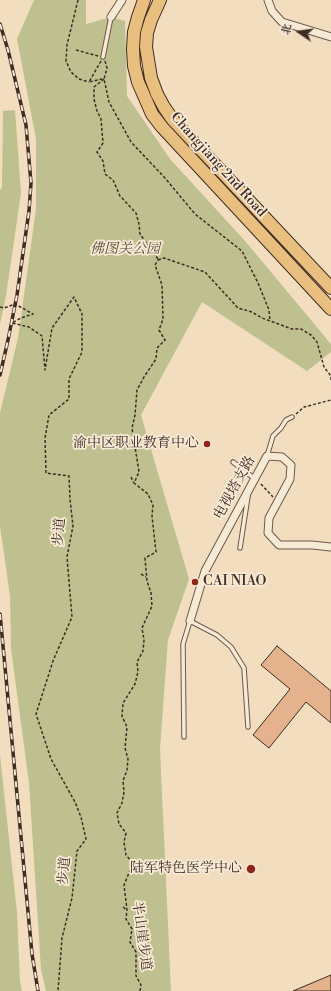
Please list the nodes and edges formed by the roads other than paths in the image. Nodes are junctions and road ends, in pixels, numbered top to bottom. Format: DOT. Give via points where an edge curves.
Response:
graph roads {
  1 [pos="122,0"];
  2 [pos="144,0"];
  3 [pos="160,0"];
  4 [pos="268,0"];
  5 [pos="110,17"];
  6 [pos="331,37"];
  7 [pos="103,57"];
  8 [pos="331,288"];
  9 [pos="331,310"];
  10 [pos="292,417"];
  11 [pos="268,456"];
  12 [pos="233,462"];
  13 [pos="255,478"];
  14 [pos="249,490"];
  15 [pos="331,547"];
  16 [pos="240,548"];
  17 [pos="190,621"];
  18 [pos="248,727"];
  19 [pos="184,737"];
  1 -- 5 [label="street"];
  2 -- 9 [label="main road, Changjiang 2nd Road" via="133,43 134,66 152,114"];
  3 -- 8 [label="main road, Changjiang 2nd Road" via="147,33 146,47 151,78 157,94 173,120"];
  4 -- 6 [label="street" via="272,11 282,22"];
  5 -- 7 [label="lane"];
  10 -- 11 [label="lane" via="286,420 273,436"];
  11 -- 13 [label="street, 电视塔支路"];
  11 -- 15 [label="street, 电视塔支路" via="282,457 291,465 290,479 269,518 268,533 279,545"];
  12 -- 13 [label="lane"];
  13 -- 14 [label="street, 电视塔支路"];
  14 -- 16 [label="lane"];
  14 -- 17 [label="street, 电视塔支路" via="205,571"];
  17 -- 18 [label="lane" via="217,635 231,647 244,668"];
  17 -- 19 [label="lane" via="183,644"];
}
